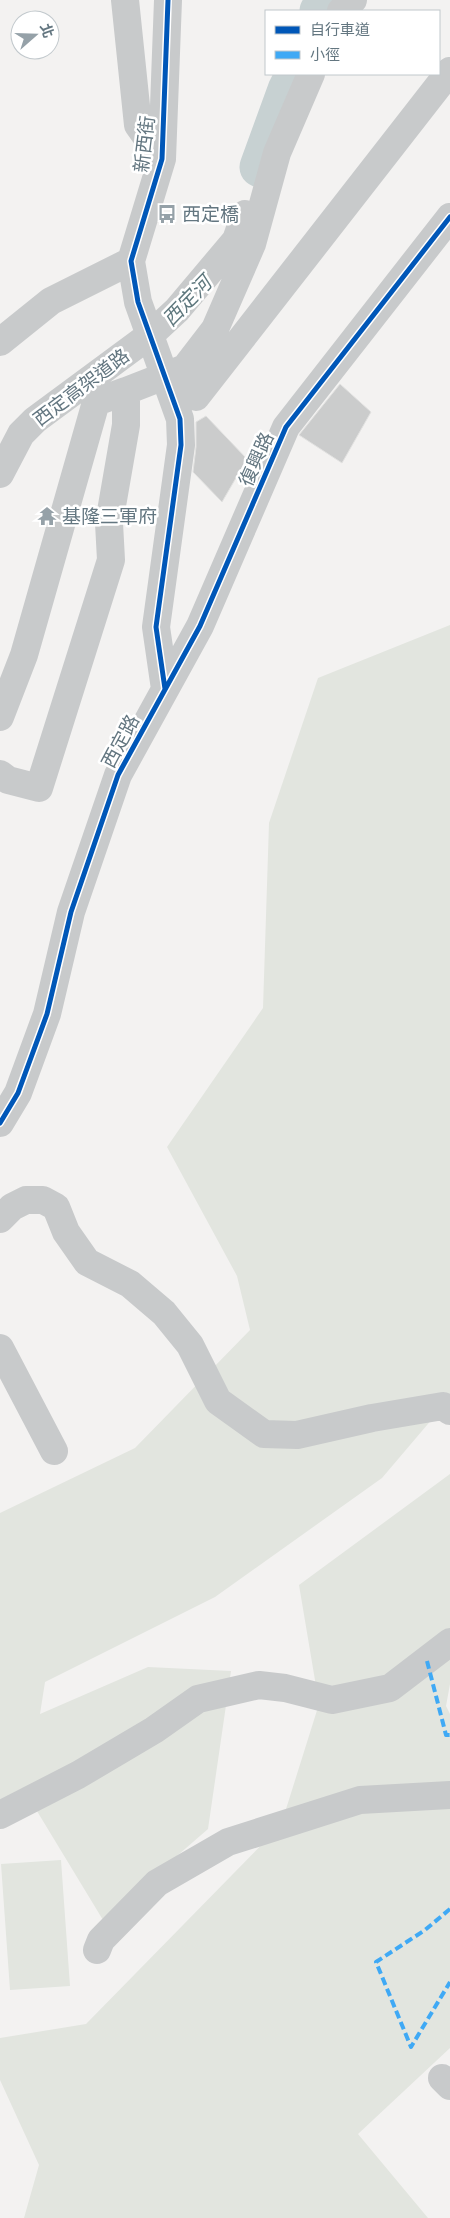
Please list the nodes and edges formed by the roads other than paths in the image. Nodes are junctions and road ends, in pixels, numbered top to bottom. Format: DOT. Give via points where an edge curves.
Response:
graph roads {
  1 [pos="125,0"];
  2 [pos="168,0"];
  3 [pos="353,0"];
  4 [pos="372,0"];
  5 [pos="342,10"];
  6 [pos="362,10"];
  7 [pos="450,71"];
  8 [pos="296,75"];
  9 [pos="310,75"];
  10 [pos="162,160"];
  11 [pos="450,217"];
  12 [pos="132,261"];
  13 [pos="146,325"];
  14 [pos="0,342"];
  15 [pos="162,368"];
  16 [pos="126,391"];
  17 [pos="0,474"];
  18 [pos="165,689"];
  19 [pos="0,717"];
  20 [pos="3,785"];
  21 [pos="0,1123"];
  22 [pos="0,1219"];
  23 [pos="0,1348"];
  24 [pos="450,1411"];
  25 [pos="54,1451"];
  26 [pos="450,1642"];
  27 [pos="450,1795"];
  28 [pos="0,1815"];
  29 [pos="97,1950"];
  1 -- 10 [label="street" via="138,125"];
  2 -- 10 [label="street, 新西街"];
  3 -- 5 [label="street"];
  4 -- 6 [label="street"];
  7 -- 15 [label="street" via="196,397"];
  8 -- 13 [label="street, 西定高架道路" via="264,153 236,240 177,310"];
  9 -- 15 [label="street" via="277,153 252,244 215,329 185,368"];
  10 -- 12 [label="street, 新西街"];
  11 -- 18 [label="street, 復興路" via="286,427 200,626"];
  12 -- 13 [label="street, 新西街" via="138,302"];
  12 -- 14 [label="street" via="51,301"];
  13 -- 15 [label="street"];
  13 -- 17 [label="street, 西定高架道路" via="35,420 22,434"];
  15 -- 16 [label="street"];
  15 -- 18 [label="street" via="180,419 181,445 156,627"];
  16 -- 19 [label="street" via="96,402 24,655"];
  16 -- 20 [label="street" via="126,425 109,523 112,560 38,788"];
  18 -- 21 [label="street, 西定路" via="118,775 71,912 47,1014 18,1093"];
  22 -- 24 [label="street" via="12,1207 26,1200 43,1200 56,1207 66,1232 87,1262 130,1284 164,1313 190,1345 218,1401 264,1434 297,1435 443,1406"];
  23 -- 25 [label="street"];
  26 -- 28 [label="street" via="390,1688 332,1700 286,1688 259,1686 198,1699 95,1765"];
  27 -- 29 [label="street" via="360,1800 228,1842 157,1883 101,1940"];
}
